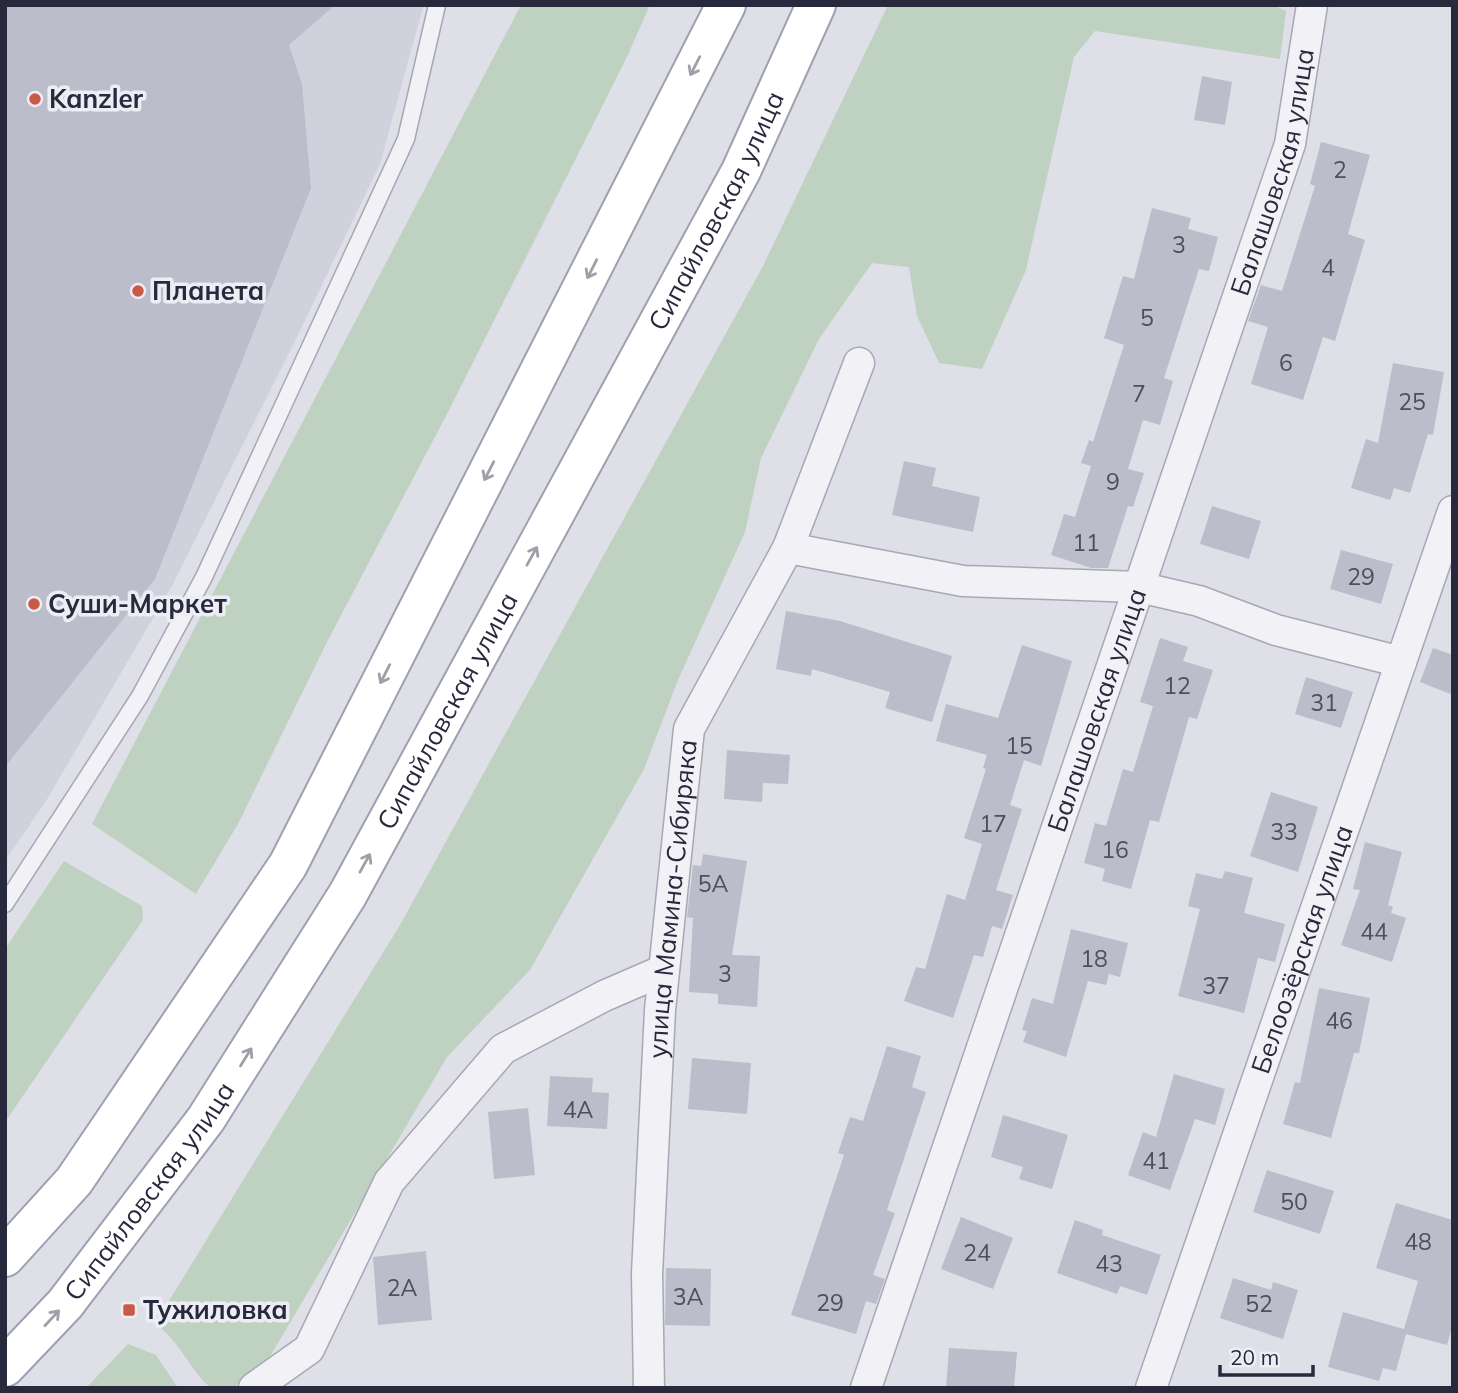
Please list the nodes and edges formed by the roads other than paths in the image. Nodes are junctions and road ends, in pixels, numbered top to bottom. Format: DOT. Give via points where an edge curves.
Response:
graph roads {
  1 [pos="437,5"];
  2 [pos="726,5"];
  3 [pos="816,5"];
  4 [pos="1310,18"];
  5 [pos="859,363"];
  6 [pos="1453,511"];
  7 [pos="788,548"];
  8 [pos="1139,587"];
  9 [pos="1401,662"];
  10 [pos="5,904"];
  11 [pos="664,970"];
  12 [pos="5,1257"];
  13 [pos="5,1367"];
  14 [pos="254,1388"];
  15 [pos="649,1388"];
  16 [pos="866,1388"];
  17 [pos="1151,1388"];
  1 -- 10 [label="lane" via="407,139 204,578 139,696"];
  2 -- 12 [label="main road, one-way" via="288,865 74,1181"];
  13 -- 3 [label="main road, Сипайловская улица, one-way" via="65,1304 206,1119 348,894 741,170"];
  4 -- 8 [label="street, Балашовская улица" via="1290,144"];
  5 -- 7 [label="street, улица Мамина-Сибиряка"];
  6 -- 9 [label="street, Белоозёрская улица"];
  7 -- 8 [label="street" via="963,580"];
  7 -- 11 [label="street, улица Мамина-Сибиряка" via="689,729"];
  8 -- 9 [label="street" via="1199,601 1276,630"];
  8 -- 16 [label="street, Балашовская улица"];
  9 -- 17 [label="street, Белоозёрская улица"];
  11 -- 14 [label="street" via="503,1049 389,1182 309,1349"];
  11 -- 15 [label="street, улица Мамина-Сибиряка" via="647,1274"];
}
